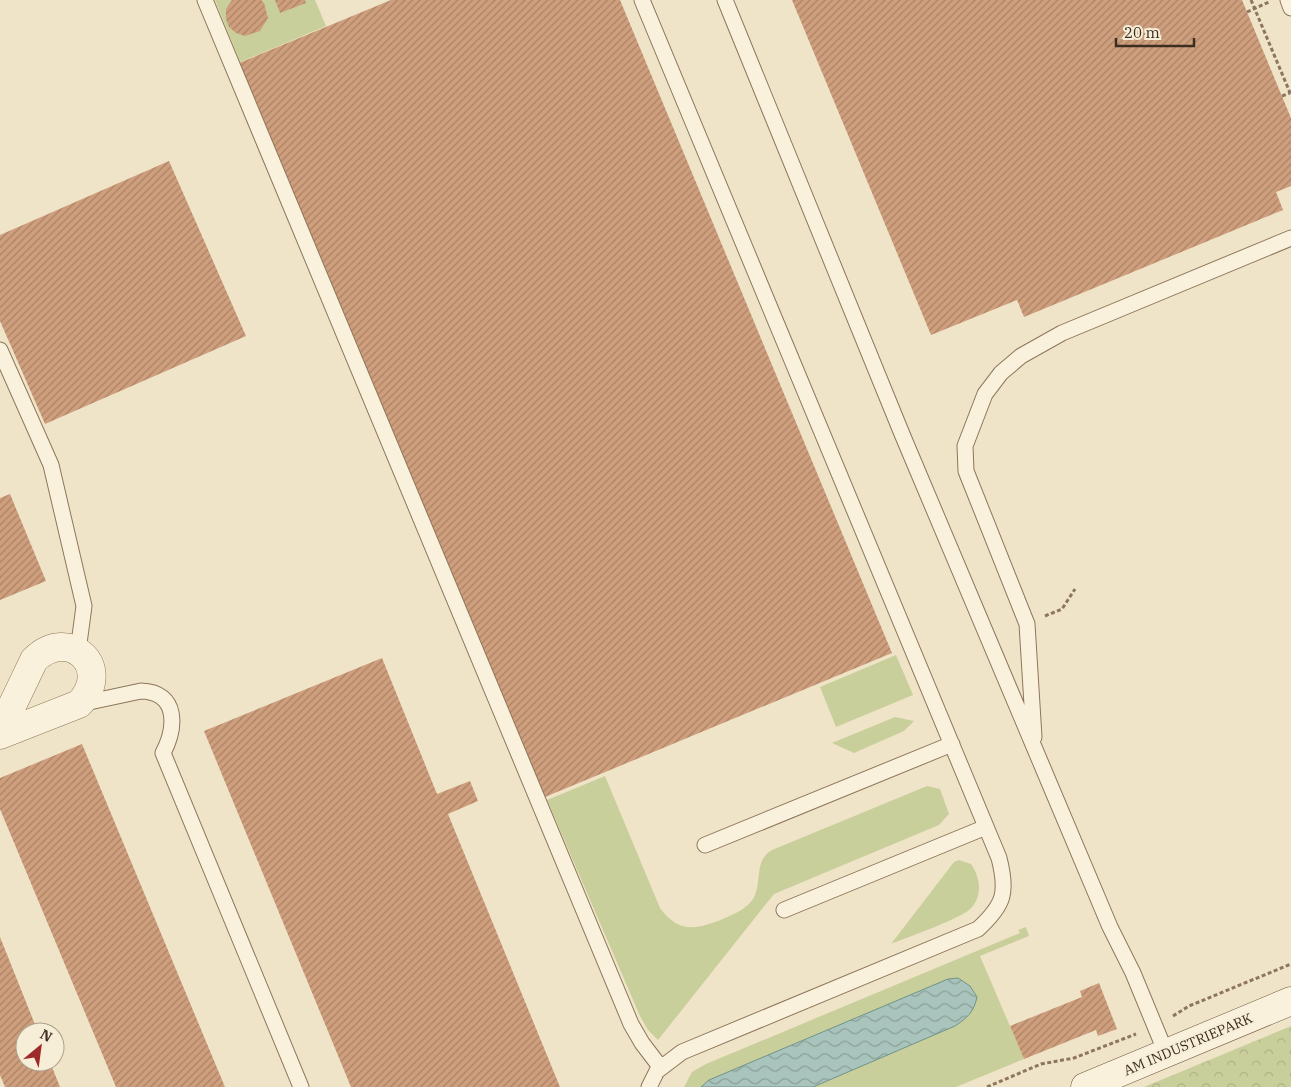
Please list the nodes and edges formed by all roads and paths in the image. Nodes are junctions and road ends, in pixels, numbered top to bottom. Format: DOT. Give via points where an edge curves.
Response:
graph roads {
  1 [pos="205,0"];
  2 [pos="642,0"];
  3 [pos="725,0"];
  4 [pos="1251,0"];
  5 [pos="1275,0"];
  6 [pos="1288,0"];
  7 [pos="1254,8"];
  8 [pos="1291,8"];
  9 [pos="1247,12"];
  10 [pos="1291,94"];
  11 [pos="1282,96"];
  12 [pos="1291,238"];
  13 [pos="0,350"];
  14 [pos="78,651"];
  15 [pos="79,704"];
  16 [pos="0,731"];
  17 [pos="0,735"];
  18 [pos="952,744"];
  19 [pos="1035,748"];
  20 [pos="986,827"];
  21 [pos="705,845"];
  22 [pos="784,910"];
  23 [pos="1291,1001"];
  24 [pos="1166,1053"];
  25 [pos="661,1068"];
  26 [pos="301,1087"];
  27 [pos="649,1087"];
  28 [pos="1085,1087"];
  1 -- 25 [label="lane" via="632,1024"];
  2 -- 18 [label="lane"];
  3 -- 19 [label="lane" via="902,434"];
  4 -- 7 [label="path"];
  5 -- 7 [label="path"];
  6 -- 8 [label="lane"];
  7 -- 9 [label="path"];
  7 -- 10 [label="path"];
  10 -- 11 [label="path"];
  12 -- 19 [label="lane" via="1039,344 1001,373 986,394 965,446 966,471 1027,624"];
  13 -- 14 [label="lane" via="51,465 84,606"];
  14 -- 15 [label="street" via="92,671 88,695"];
  14 -- 16 [label="street" via="67,646 54,647 34,660"];
  15 -- 17 [label="street"];
  15 -- 26 [label="lane" via="149,691 160,696 173,714 172,732 163,753"];
  18 -- 20 [label="lane"];
  18 -- 21 [label="lane"];
  19 -- 24 [label="lane"];
  20 -- 22 [label="lane"];
  20 -- 25 [label="lane" via="1004,879 1003,900 978,929 682,1052"];
  23 -- 24 [label="street, AM INDUSTRIEPARK"];
  24 -- 28 [label="street, AM INDUSTRIEPARK"];
  25 -- 27 [label="lane"];
}
